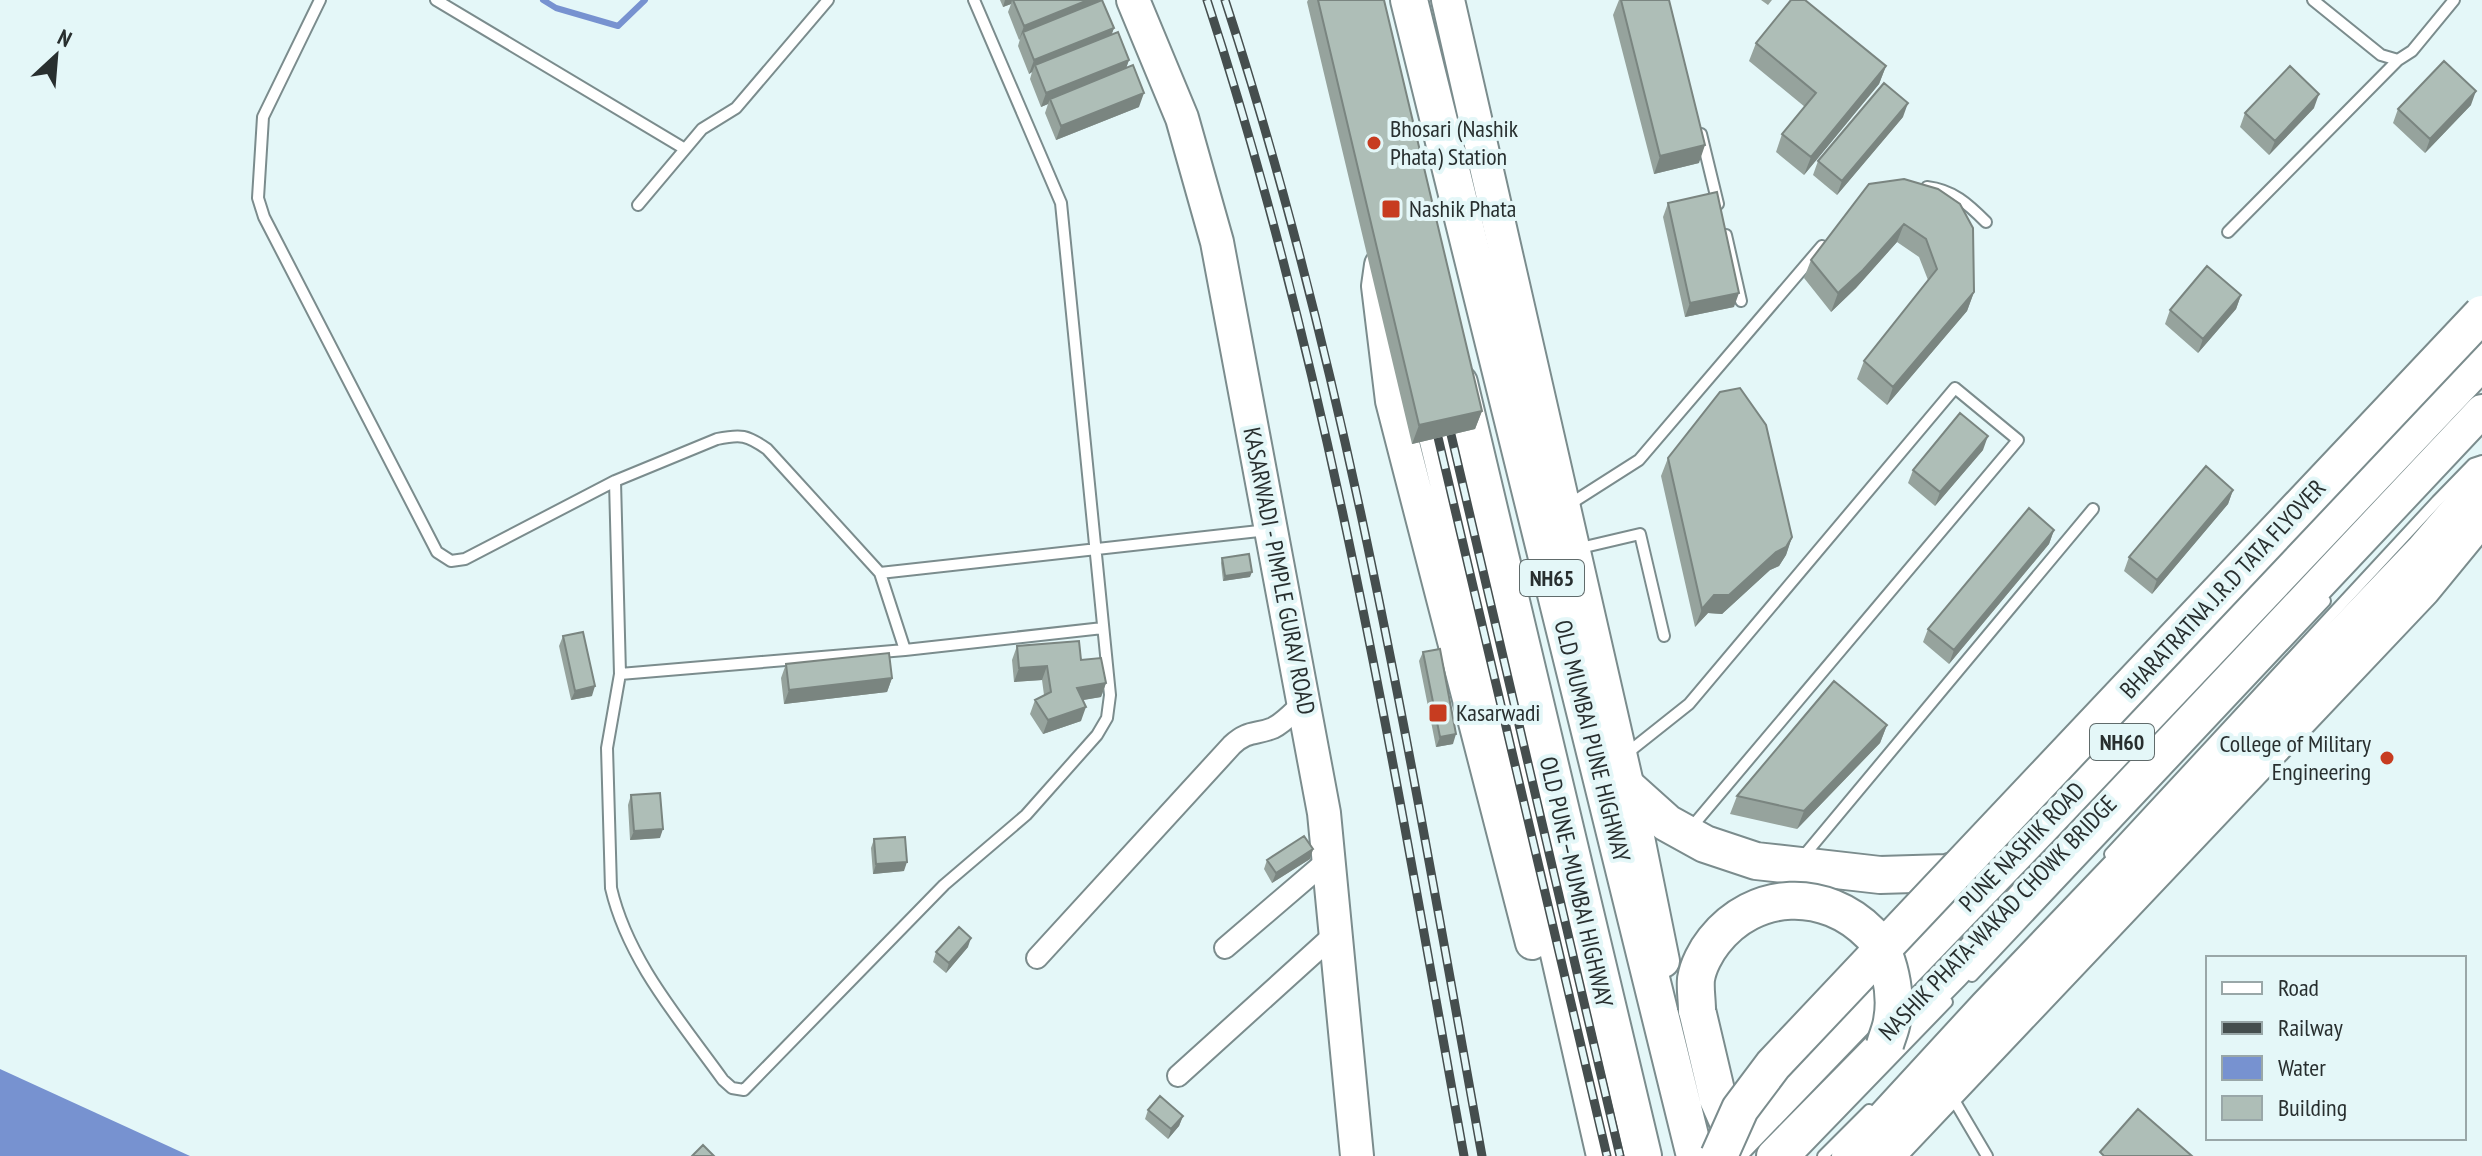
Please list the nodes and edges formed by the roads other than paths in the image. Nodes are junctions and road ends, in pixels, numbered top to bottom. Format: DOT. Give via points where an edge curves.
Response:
graph roads {
  1 [pos="320,0"];
  2 [pos="436,0"];
  3 [pos="828,0"];
  4 [pos="974,0"];
  5 [pos="1133,0"];
  6 [pos="1409,0"];
  7 [pos="1448,0"];
  8 [pos="2313,0"];
  9 [pos="2454,0"];
  10 [pos="2398,60"];
  11 [pos="1698,122"];
  12 [pos="685,149"];
  13 [pos="1915,185"];
  14 [pos="638,205"];
  15 [pos="1721,214"];
  16 [pos="1986,222"];
  17 [pos="1725,229"];
  18 [pos="2228,232"];
  19 [pos="1828,239"];
  20 [pos="1741,301"];
  21 [pos="2482,314"];
  22 [pos="1452,355"];
  23 [pos="2482,361"];
  24 [pos="2475,423"];
  25 [pos="2482,461"];
  26 [pos="615,481"];
  27 [pos="2482,481"];
  28 [pos="1565,507"];
  29 [pos="2093,509"];
  30 [pos="2482,516"];
  31 [pos="1271,529"];
  32 [pos="1095,549"];
  33 [pos="1574,549"];
  34 [pos="880,573"];
  35 [pos="2334,591"];
  36 [pos="1103,628"];
  37 [pos="1664,636"];
  38 [pos="905,650"];
  39 [pos="620,674"];
  40 [pos="1303,703"];
  41 [pos="1625,773"];
  42 [pos="2039,829"];
  43 [pos="1686,833"];
  44 [pos="1329,859"];
  45 [pos="2104,860"];
  46 [pos="1795,865"];
  47 [pos="1336,933"];
  48 [pos="1225,948"];
  49 [pos="1037,958"];
  50 [pos="1986,997"];
  51 [pos="1885,1045"];
  52 [pos="1934,1045"];
  53 [pos="1178,1076"];
  54 [pos="1948,1090"];
  55 [pos="1879,1101"];
  56 [pos="1709,1146"];
  57 [pos="1357,1156"];
  58 [pos="1584,1156"];
  59 [pos="1603,1156"];
  60 [pos="1643,1156"];
  61 [pos="1773,1156"];
  62 [pos="1798,1156"];
  63 [pos="1823,1156"];
  64 [pos="1848,1156"];
  65 [pos="1885,1156"];
  66 [pos="1987,1156"];
  1 -- 26 [label="lane" via="263,117 258,198 437,552 451,561 465,559"];
  2 -- 12 [label="lane"];
  3 -- 12 [label="lane" via="736,108 702,129"];
  4 -- 32 [label="lane" via="1061,203"];
  5 -- 31 [label="main road, KASARWADI - PIMPLE GURAV ROAD" via="1182,118 1217,242"];
  6 -- 56 [label="highway, OLD MUMBAI PUNE HIGHWAY / NH65"];
  7 -- 28 [label="main road"];
  8 -- 10 [label="lane" via="2381,55"];
  9 -- 10 [label="lane" via="2412,51"];
  10 -- 18 [label="lane"];
  11 -- 15 [label="lane"];
  12 -- 14 [label="lane"];
  13 -- 16 [label="lane" via="1942,189 1966,201"];
  17 -- 20 [label="lane"];
  19 -- 28 [label="lane" via="1639,460"];
  21 -- 56 [label="highway, BHARATRATNA J.R.D TATA FLYOVER, bridge" via="1773,1065"];
  22 -- 60 [label="highway, OLD PUNE–MUMBAI HIGHWAY / NH65"];
  23 -- 42 [label="highway, PUNE NASHIK ROAD / NH60"];
  24 -- 51 [label="main road"];
  25 -- 45 [label="lane, NASHIK PHATA-WAKAD CHOWK BRIDGE" via="2437,501"];
  26 -- 34 [label="lane" via="717,439 750,437"];
  26 -- 39 [label="lane"];
  27 -- 50 [label="main road" via="2423,549"];
  28 -- 33 [label="main road"];
  29 -- 46 [label="lane"];
  30 -- 54 [label="highway" via="2422,589"];
  31 -- 32 [label="lane"];
  31 -- 40 [label="main road, KASARWADI - PIMPLE GURAV ROAD"];
  32 -- 34 [label="lane"];
  32 -- 36 [label="lane"];
  33 -- 37 [label="lane" via="1640,534"];
  33 -- 41 [label="main road"];
  34 -- 38 [label="lane"];
  35 -- 62 [label="lane, NASHIK PHATA-WAKAD CHOWK BRIDGE"];
  36 -- 38 [label="lane"];
  36 -- 39 [label="lane" via="1110,695 1107,718 1097,735 1026,815 944,885 744,1090 723,1080 645,970 615,904 606,772"];
  38 -- 39 [label="lane"];
  40 -- 44 [label="main road, KASARWADI - PIMPLE GURAV ROAD"];
  40 -- 49 [label="street" via="1271,729 1244,734 1232,745"];
  41 -- 43 [label="highway" via="1667,823"];
  41 -- 43 [label="lane" via="1955,388 2018,440"];
  41 -- 56 [label="main road" via="1680,1044"];
  42 -- 46 [label="highway" via="1990,857 1947,873 1880,875"];
  42 -- 56 [label="highway, PUNE NASHIK ROAD / NH60"];
  43 -- 46 [label="highway" via="1756,861"];
  44 -- 47 [label="main road, KASARWADI - PIMPLE GURAV ROAD"];
  44 -- 48 [label="street"];
  47 -- 53 [label="street"];
  47 -- 57 [label="main road, KASARWADI - PIMPLE GURAV ROAD"];
  50 -- 52 [label="lane, NASHIK PHATA-WAKAD CHOWK BRIDGE"];
  50 -- 64 [label="main road"];
  51 -- 56 [label="highway, bridge" via="1893,1020 1892,988 1872,935 1824,905 1794,899 1746,912 1707,950 1696,978 1697,1010 1718,1099"];
  51 -- 61 [label="main road"];
  54 -- 65 [label="highway"];
  54 -- 66 [label="lane"];
  55 -- 63 [label="lane"];
  58 -- 59 [label="main road" via="1392,401 1378,286 1386,238"];
}
